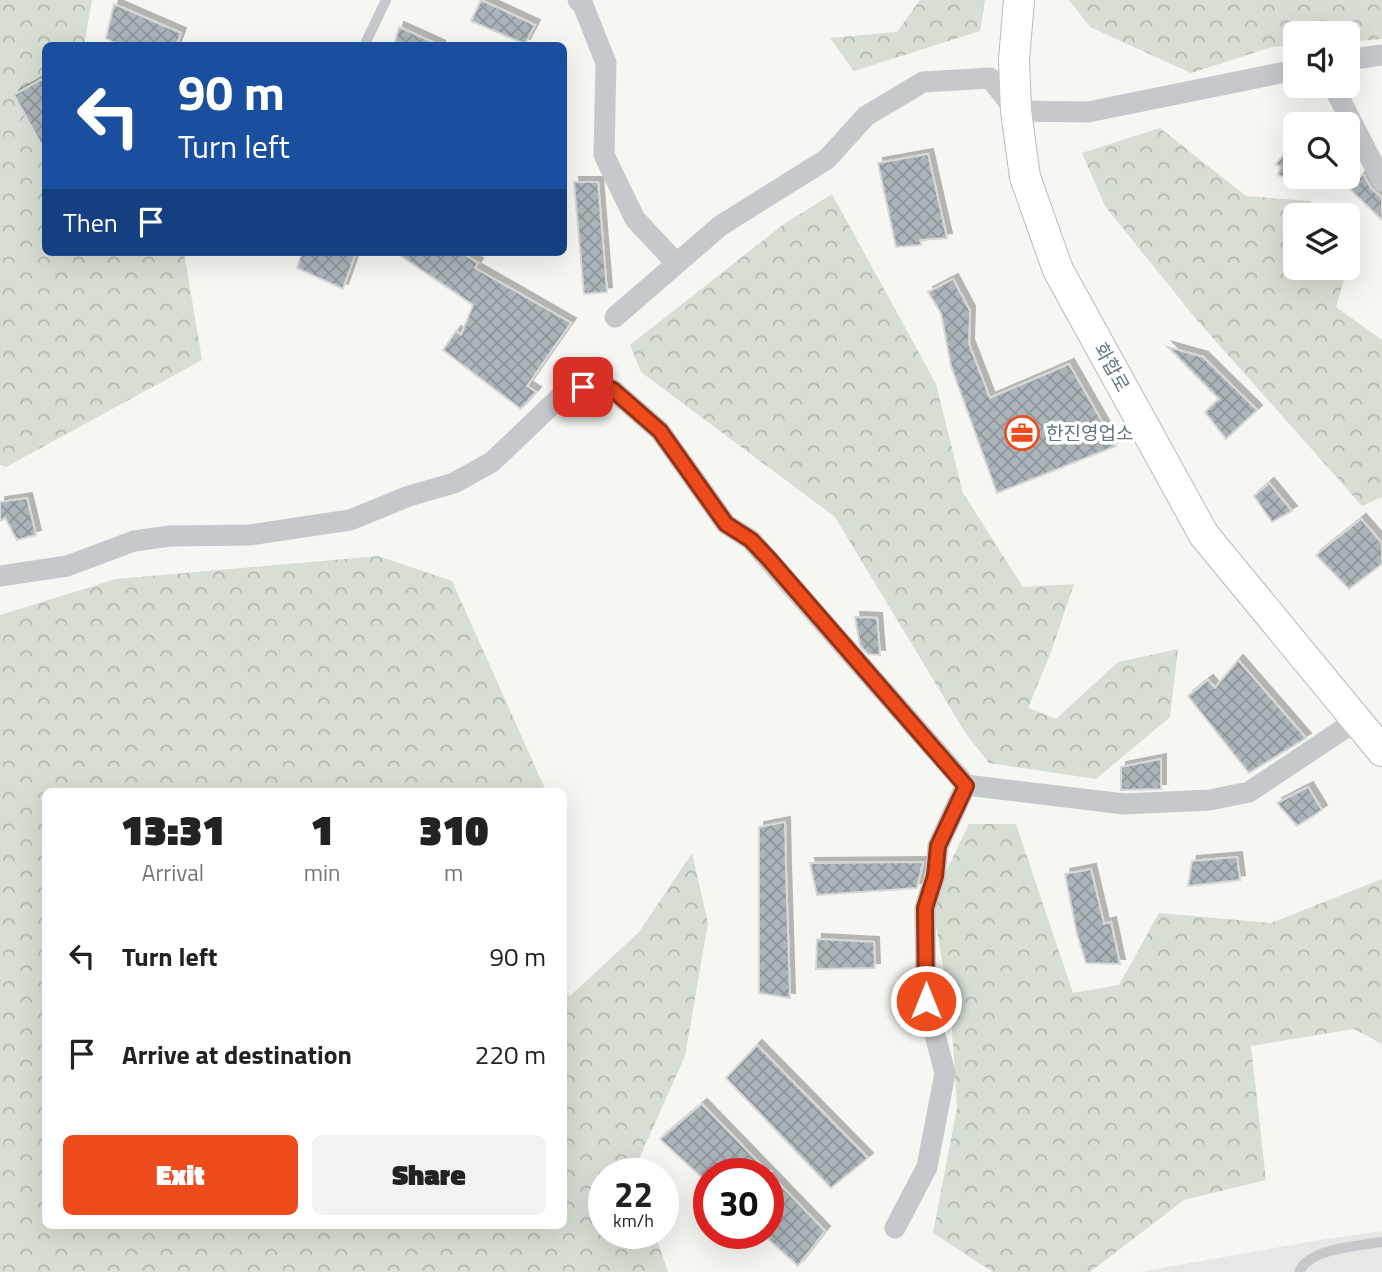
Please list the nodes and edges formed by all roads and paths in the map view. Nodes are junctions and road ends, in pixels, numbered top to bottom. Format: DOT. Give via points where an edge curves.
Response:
graph roads {
  1 [pos="386,0"];
  2 [pos="578,0"];
  3 [pos="1019,0"];
  4 [pos="367,42"];
  5 [pos="1382,55"];
  6 [pos="1360,58"];
  7 [pos="1283,72"];
  8 [pos="1339,98"];
  9 [pos="1016,111"];
  10 [pos="1382,181"];
  11 [pos="676,263"];
  12 [pos="615,317"];
  13 [pos="0,576"];
  14 [pos="1357,720"];
  15 [pos="1382,751"];
  16 [pos="966,786"];
  17 [pos="895,1228"];
  18 [pos="1382,1242"];
  19 [pos="1299,1272"];
  1 -- 4 [label="lane"];
  2 -- 11 [label="street" via="606,63 604,155 635,219"];
  3 -- 9 [label="main road, 화합로"];
  5 -- 6 [label="street"];
  7 -- 9 [label="street" via="1088,112"];
  8 -- 10 [label="street"];
  9 -- 11 [label="street" via="990,78 923,82 866,116 827,159 720,226"];
  9 -- 14 [label="main road, 화합로" via="1025,177 1058,270 1204,535"];
  11 -- 12 [label="street"];
  13 -- 16 [label="street" via="67,566 134,541 250,535 350,520 454,483 492,462 561,396 603,385 660,431 726,524 761,549"];
  14 -- 15 [label="main road, 화합로"];
  14 -- 16 [label="street" via="1249,792 1210,800 1124,804"];
  16 -- 17 [label="street" via="938,846 925,908 926,1001 945,1073 927,1167"];
  18 -- 19 [label="lane" via="1328,1253 1305,1262"];
}
